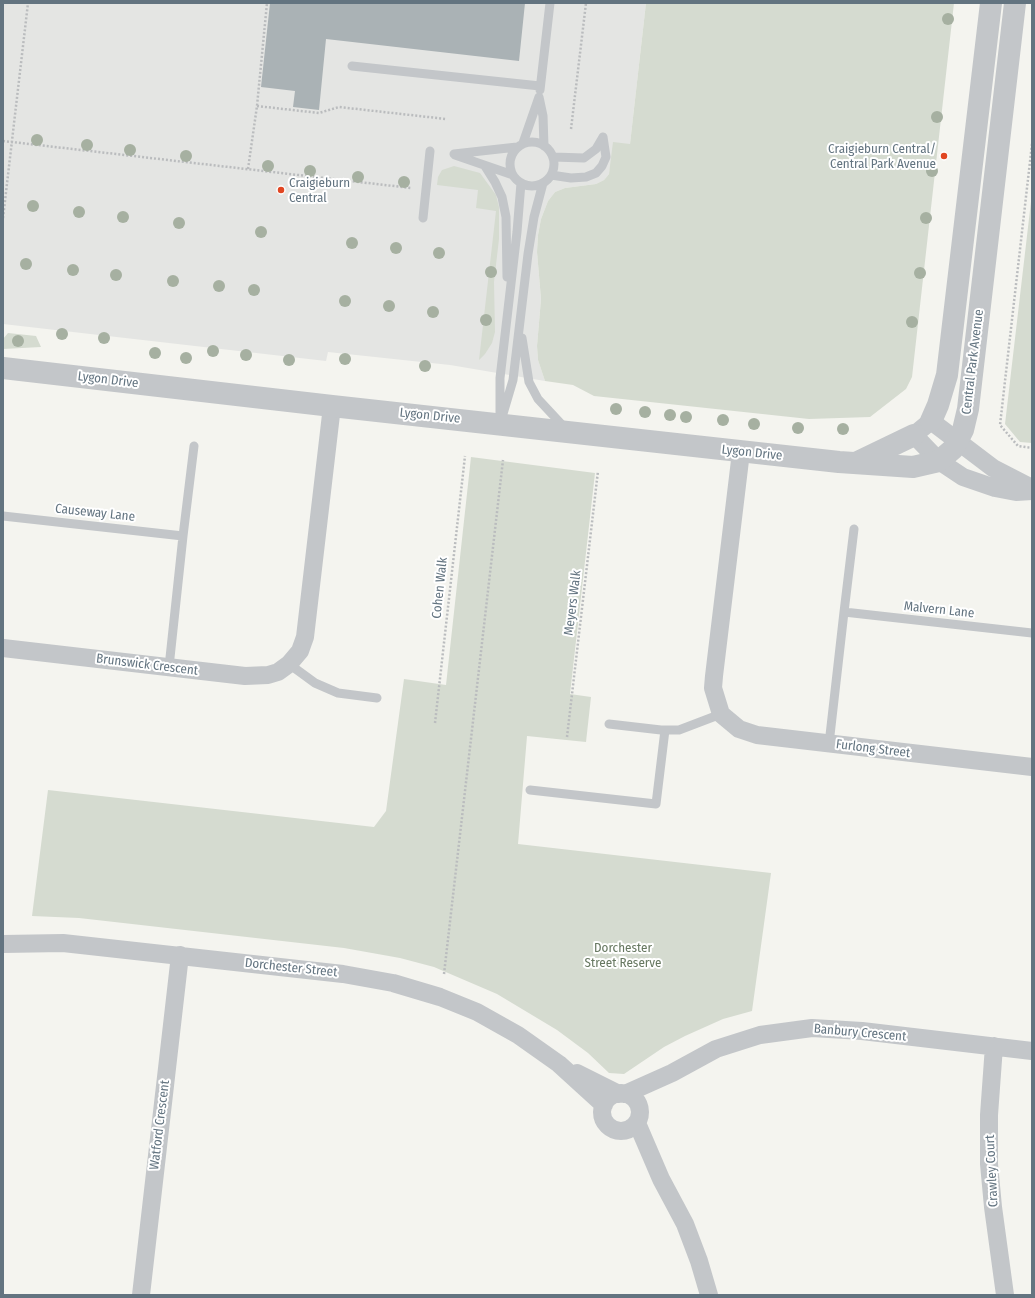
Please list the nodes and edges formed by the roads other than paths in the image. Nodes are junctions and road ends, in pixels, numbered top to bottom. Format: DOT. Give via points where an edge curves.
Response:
graph roads {
  1 [pos="550,3"];
  2 [pos="991,3"];
  3 [pos="1015,3"];
  4 [pos="352,66"];
  5 [pos="540,86"];
  6 [pos="539,97"];
  7 [pos="520,145"];
  8 [pos="544,146"];
  9 [pos="430,152"];
  10 [pos="553,157"];
  11 [pos="485,166"];
  12 [pos="551,174"];
  13 [pos="513,175"];
  14 [pos="521,183"];
  15 [pos="543,183"];
  16 [pos="423,218"];
  17 [pos="508,311"];
  18 [pos="520,323"];
  19 [pos="3,368"];
  20 [pos="332,406"];
  21 [pos="931,421"];
  22 [pos="500,424"];
  23 [pos="567,431"];
  24 [pos="914,435"];
  25 [pos="958,441"];
  26 [pos="194,446"];
  27 [pos="741,452"];
  28 [pos="939,461"];
  29 [pos="858,462"];
  30 [pos="1032,488"];
  31 [pos="1032,491"];
  32 [pos="3,516"];
  33 [pos="854,529"];
  34 [pos="184,536"];
  35 [pos="844,612"];
  36 [pos="1032,634"];
  37 [pos="3,648"];
  38 [pos="289,664"];
  39 [pos="169,667"];
  40 [pos="377,698"];
  41 [pos="721,714"];
  42 [pos="609,724"];
  43 [pos="665,730"];
  44 [pos="829,744"];
  45 [pos="1032,767"];
  46 [pos="530,790"];
  47 [pos="3,944"];
  48 [pos="180,955"];
  49 [pos="994,1046"];
  50 [pos="1032,1051"];
  51 [pos="559,1064"];
  52 [pos="672,1073"];
  53 [pos="622,1094"];
  54 [pos="604,1105"];
  55 [pos="638,1115"];
  56 [pos="621,1131"];
  57 [pos="661,1179"];
  58 [pos="141,1295"];
  59 [pos="709,1295"];
  60 [pos="1005,1295"];
  1 -- 5 [label="lane"];
  2 -- 21 [label="street, Central Park Avenue" via="947,376"];
  3 -- 25 [label="street, Central Park Avenue" via="968,409"];
  4 -- 5 [label="lane"];
  5 -- 6 [label="lane"];
  6 -- 7 [label="lane"];
  6 -- 8 [label="lane"];
  7 -- 8 [label="lane" via="538,142"];
  7 -- 11 [label="lane" via="454,154"];
  7 -- 13 [label="lane" via="512,153 510,161"];
  8 -- 10 [label="lane"];
  9 -- 16 [label="lane"];
  10 -- 12 [label="lane"];
  10 -- 12 [label="lane" via="584,158 596,150 603,137 606,157 596,174 571,178"];
  11 -- 13 [label="lane"];
  11 -- 17 [label="lane" via="502,197 506,217"];
  12 -- 15 [label="lane"];
  13 -- 14 [label="lane"];
  14 -- 15 [label="lane" via="532,186"];
  14 -- 17 [label="lane"];
  15 -- 18 [label="lane" via="534,217"];
  17 -- 22 [label="lane" via="500,378"];
  18 -- 22 [label="lane" via="513,380"];
  18 -- 23 [label="lane" via="529,382 538,399"];
  19 -- 20 [label="street, Lygon Drive"];
  20 -- 22 [label="street, Lygon Drive"];
  20 -- 38 [label="street, Brunswick Crescent" via="305,636 300,651"];
  21 -- 24 [label="street, Central Park Avenue"];
  21 -- 25 [label="street"];
  22 -- 23 [label="street, Lygon Drive"];
  23 -- 27 [label="street, Lygon Drive"];
  24 -- 28 [label="street"];
  24 -- 29 [label="street, Central Park Avenue"];
  25 -- 28 [label="street, Central Park Avenue"];
  25 -- 30 [label="street" via="993,468"];
  26 -- 34 [label="lane"];
  27 -- 29 [label="street, Lygon Drive"];
  27 -- 41 [label="street" via="713,688"];
  28 -- 29 [label="street, Central Park Avenue" via="913,467"];
  28 -- 31 [label="street" via="963,477 995,488 1016,492"];
  32 -- 34 [label="lane, Causeway Lane"];
  33 -- 35 [label="lane"];
  34 -- 39 [label="lane"];
  35 -- 36 [label="lane, Malvern Lane"];
  35 -- 44 [label="lane"];
  37 -- 39 [label="street, Brunswick Crescent"];
  38 -- 39 [label="street, Brunswick Crescent" via="278,672 258,677"];
  38 -- 40 [label="lane" via="315,683 338,693"];
  41 -- 43 [label="lane" via="679,730"];
  41 -- 44 [label="street, Furlong Street" via="746,733"];
  42 -- 43 [label="lane"];
  43 -- 46 [label="lane" via="656,804"];
  44 -- 45 [label="street, Furlong Street"];
  47 -- 48 [label="street, Dorchester Street" via="63,943"];
  48 -- 51 [label="street, Dorchester Street" via="343,974 393,983 440,997 477,1012 518,1035"];
  48 -- 58 [label="street, Watford Crescent"];
  49 -- 50 [label="street, Banbury Crescent"];
  49 -- 52 [label="street, Banbury Crescent" via="812,1028 760,1035 716,1049"];
  49 -- 60 [label="street, Crawley Court" via="989,1115 989,1164"];
  51 -- 53 [label="street, Dorchester Street"];
  51 -- 54 [label="street, Dorchester Street"];
  52 -- 53 [label="street, Banbury Crescent"];
  52 -- 55 [label="street, Banbury Crescent"];
  53 -- 54 [label="street" via="610,1098"];
  53 -- 55 [label="street, Dorchester Street" via="634,1099"];
  54 -- 56 [label="street, Dorchester Street" via="602,1111 606,1123"];
  55 -- 56 [label="street" via="632,1128"];
  55 -- 57 [label="street, Dorchester Street"];
  56 -- 57 [label="street, Dorchester Street"];
  57 -- 59 [label="street, Dorchester Street" via="685,1224"];
}
